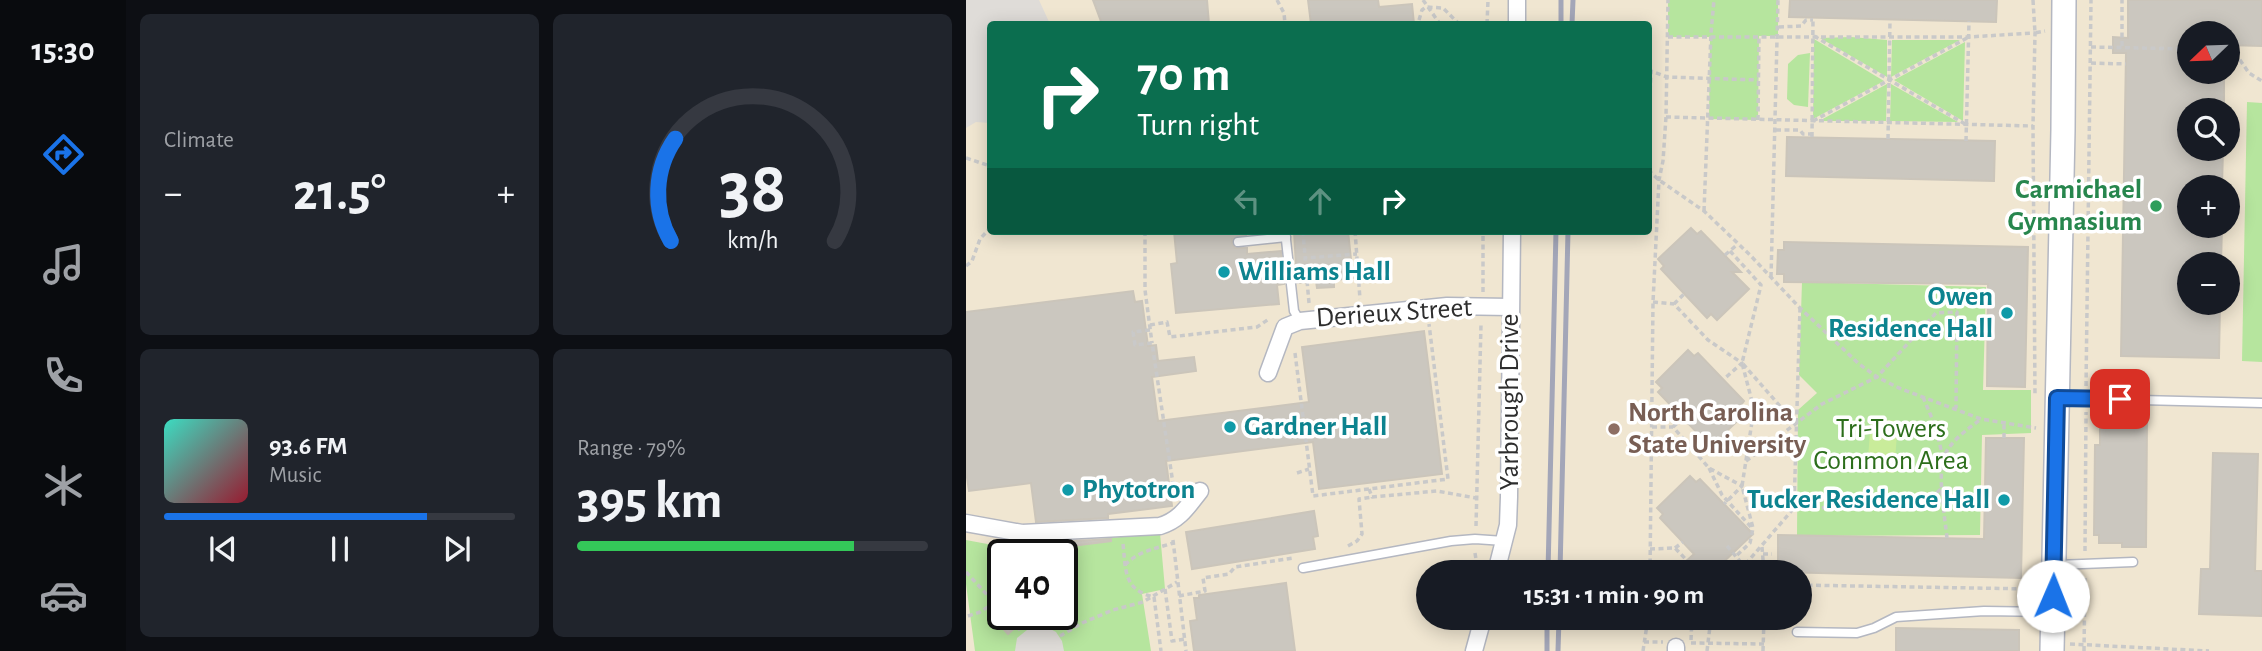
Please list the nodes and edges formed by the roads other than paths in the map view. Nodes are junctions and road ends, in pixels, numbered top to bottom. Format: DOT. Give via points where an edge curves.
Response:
graph roads {
  1 [pos="1517,0"];
  2 [pos="2064,0"];
  3 [pos="1517,21"];
  4 [pos="1280,235"];
  5 [pos="1286,235"];
  6 [pos="1511,235"];
  7 [pos="1238,242"];
  8 [pos="1510,307"];
  9 [pos="1295,323"];
  10 [pos="1268,373"];
  11 [pos="2046,401"];
  12 [pos="2262,403"];
  13 [pos="1200,491"];
  14 [pos="966,523"];
  15 [pos="1504,541"];
  16 [pos="1499,560"];
  17 [pos="2133,562"];
  18 [pos="2054,565"];
  19 [pos="1303,568"];
  20 [pos="2042,612"];
  21 [pos="1480,630"];
  22 [pos="1797,632"];
  23 [pos="2058,648"];
  24 [pos="1474,651"];
  1 -- 3 [label="street"];
  2 -- 11 [label="street"];
  4 -- 7 [label="lane"];
  5 -- 9 [label="lane"];
  6 -- 8 [label="street, Yarbrough Drive"];
  8 -- 9 [label="street, Derieux Street" via="1447,306"];
  8 -- 15 [label="street, Yarbrough Drive" via="1509,497"];
  9 -- 10 [label="street, Derieux Street" via="1285,327"];
  11 -- 12 [label="lane"];
  11 -- 18 [label="street"];
  13 -- 14 [label="street" via="1173,522 1160,526 1022,533"];
  15 -- 16 [label="street, Yarbrough Drive"];
  15 -- 19 [label="lane" via="1451,541"];
  17 -- 18 [label="lane"];
  18 -- 20 [label="street"];
  20 -- 22 [label="lane" via="1896,617 1857,633"];
  20 -- 23 [label="street"];
  21 -- 24 [label="street"];
}
